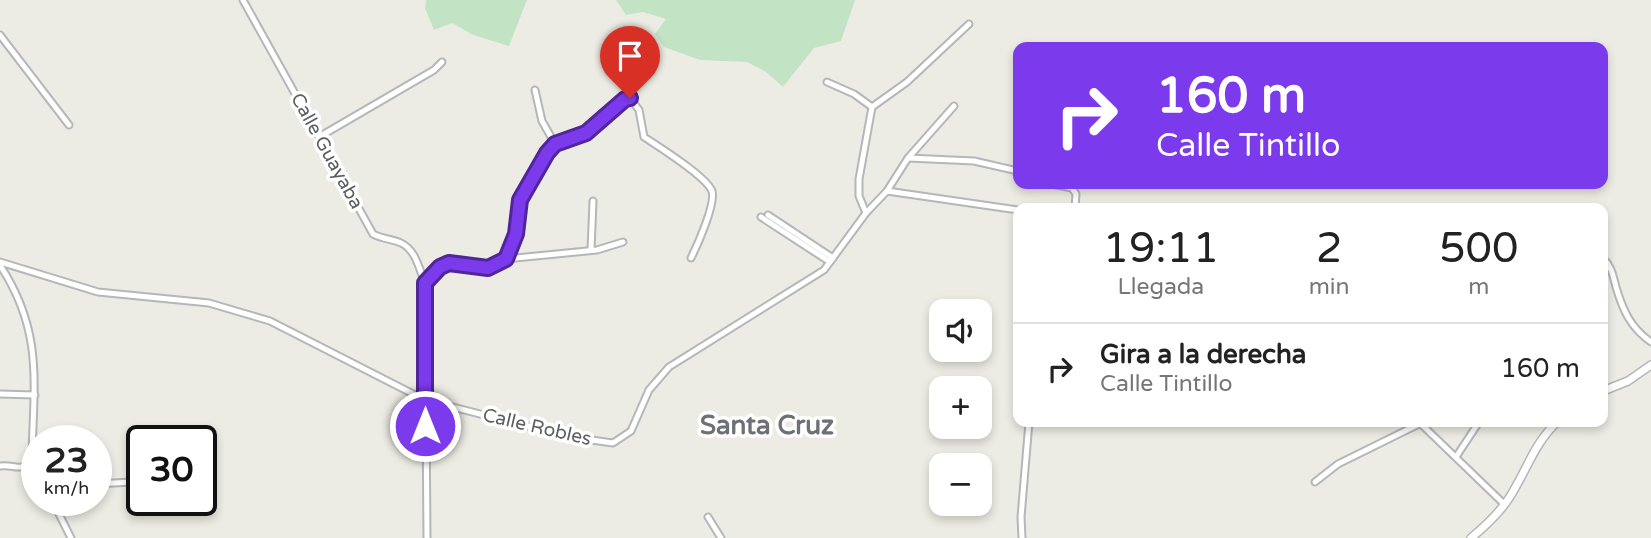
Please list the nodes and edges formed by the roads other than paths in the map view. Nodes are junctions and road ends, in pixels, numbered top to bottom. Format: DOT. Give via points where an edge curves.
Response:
graph roads {
  1 [pos="243,0"];
  2 [pos="969,24"];
  3 [pos="0,35"];
  4 [pos="442,62"];
  5 [pos="827,82"];
  6 [pos="535,90"];
  7 [pos="954,106"];
  8 [pos="872,107"];
  9 [pos="69,125"];
  10 [pos="318,137"];
  11 [pos="555,144"];
  12 [pos="908,158"];
  13 [pos="1013,171"];
  14 [pos="887,191"];
  15 [pos="593,201"];
  16 [pos="1013,209"];
  17 [pos="866,213"];
  18 [pos="768,215"];
  19 [pos="761,217"];
  20 [pos="623,242"];
  21 [pos="591,250"];
  22 [pos="691,258"];
  23 [pos="506,259"];
  24 [pos="831,260"];
  25 [pos="0,264"];
  26 [pos="1608,264"];
  27 [pos="425,283"];
  28 [pos="1651,342"];
  29 [pos="1651,365"];
  30 [pos="1608,389"];
  31 [pos="0,394"];
  32 [pos="35,395"];
  33 [pos="425,400"];
  34 [pos="35,425"];
  35 [pos="1029,427"];
  36 [pos="1412,427"];
  37 [pos="1424,427"];
  38 [pos="1476,427"];
  39 [pos="1552,427"];
  40 [pos="1456,457"];
  41 [pos="0,466"];
  42 [pos="21,468"];
  43 [pos="1315,482"];
  44 [pos="1504,504"];
  45 [pos="60,516"];
  46 [pos="708,517"];
  47 [pos="71,538"];
  48 [pos="427,538"];
  49 [pos="721,538"];
  50 [pos="1022,538"];
  51 [pos="1471,538"];
  1 -- 10 [label="street, Calle Guayaba"];
  2 -- 8 [label="street" via="907,82"];
  3 -- 9 [label="street"];
  4 -- 10 [label="street" via="434,71"];
  5 -- 8 [label="street"];
  6 -- 11 [label="street" via="542,121"];
  7 -- 12 [label="street, Calle Robles"];
  8 -- 17 [label="street" via="859,178 859,196"];
  10 -- 27 [label="street, Calle Guayaba" via="373,234 412,250"];
  11 -- 22 [label="street" via="586,133 630,98 639,110 644,137 711,189 713,198"];
  11 -- 23 [label="street" via="520,200 516,234"];
  12 -- 13 [label="street" via="974,161"];
  12 -- 14 [label="street, Calle Robles"];
  14 -- 16 [label="street"];
  14 -- 17 [label="street, Calle Robles"];
  15 -- 21 [label="street"];
  17 -- 24 [label="street, Calle Robles"];
  18 -- 24 [label="street"];
  19 -- 24 [label="street"];
  20 -- 21 [label="street"];
  21 -- 23 [label="street"];
  23 -- 27 [label="street" via="488,268 449,263"];
  24 -- 33 [label="street, Calle Robles" via="824,270 669,367 649,390 631,431 613,443 570,437"];
  25 -- 32 [label="street" via="15,289 34,351"];
  25 -- 33 [label="street, Calle Robles" via="98,292 209,303 271,321"];
  26 -- 28 [label="street" via="1628,319"];
  27 -- 33 [label="street"];
  29 -- 30 [label="street"];
  31 -- 32 [label="street"];
  32 -- 34 [label="street"];
  33 -- 48 [label="street"];
  35 -- 50 [label="street"];
  36 -- 43 [label="street" via="1338,464"];
  37 -- 40 [label="street"];
  38 -- 40 [label="street"];
  39 -- 44 [label="street" via="1537,444"];
  40 -- 44 [label="street"];
  41 -- 42 [label="street"];
  44 -- 51 [label="street"];
  45 -- 47 [label="street"];
  46 -- 49 [label="street"];
}
